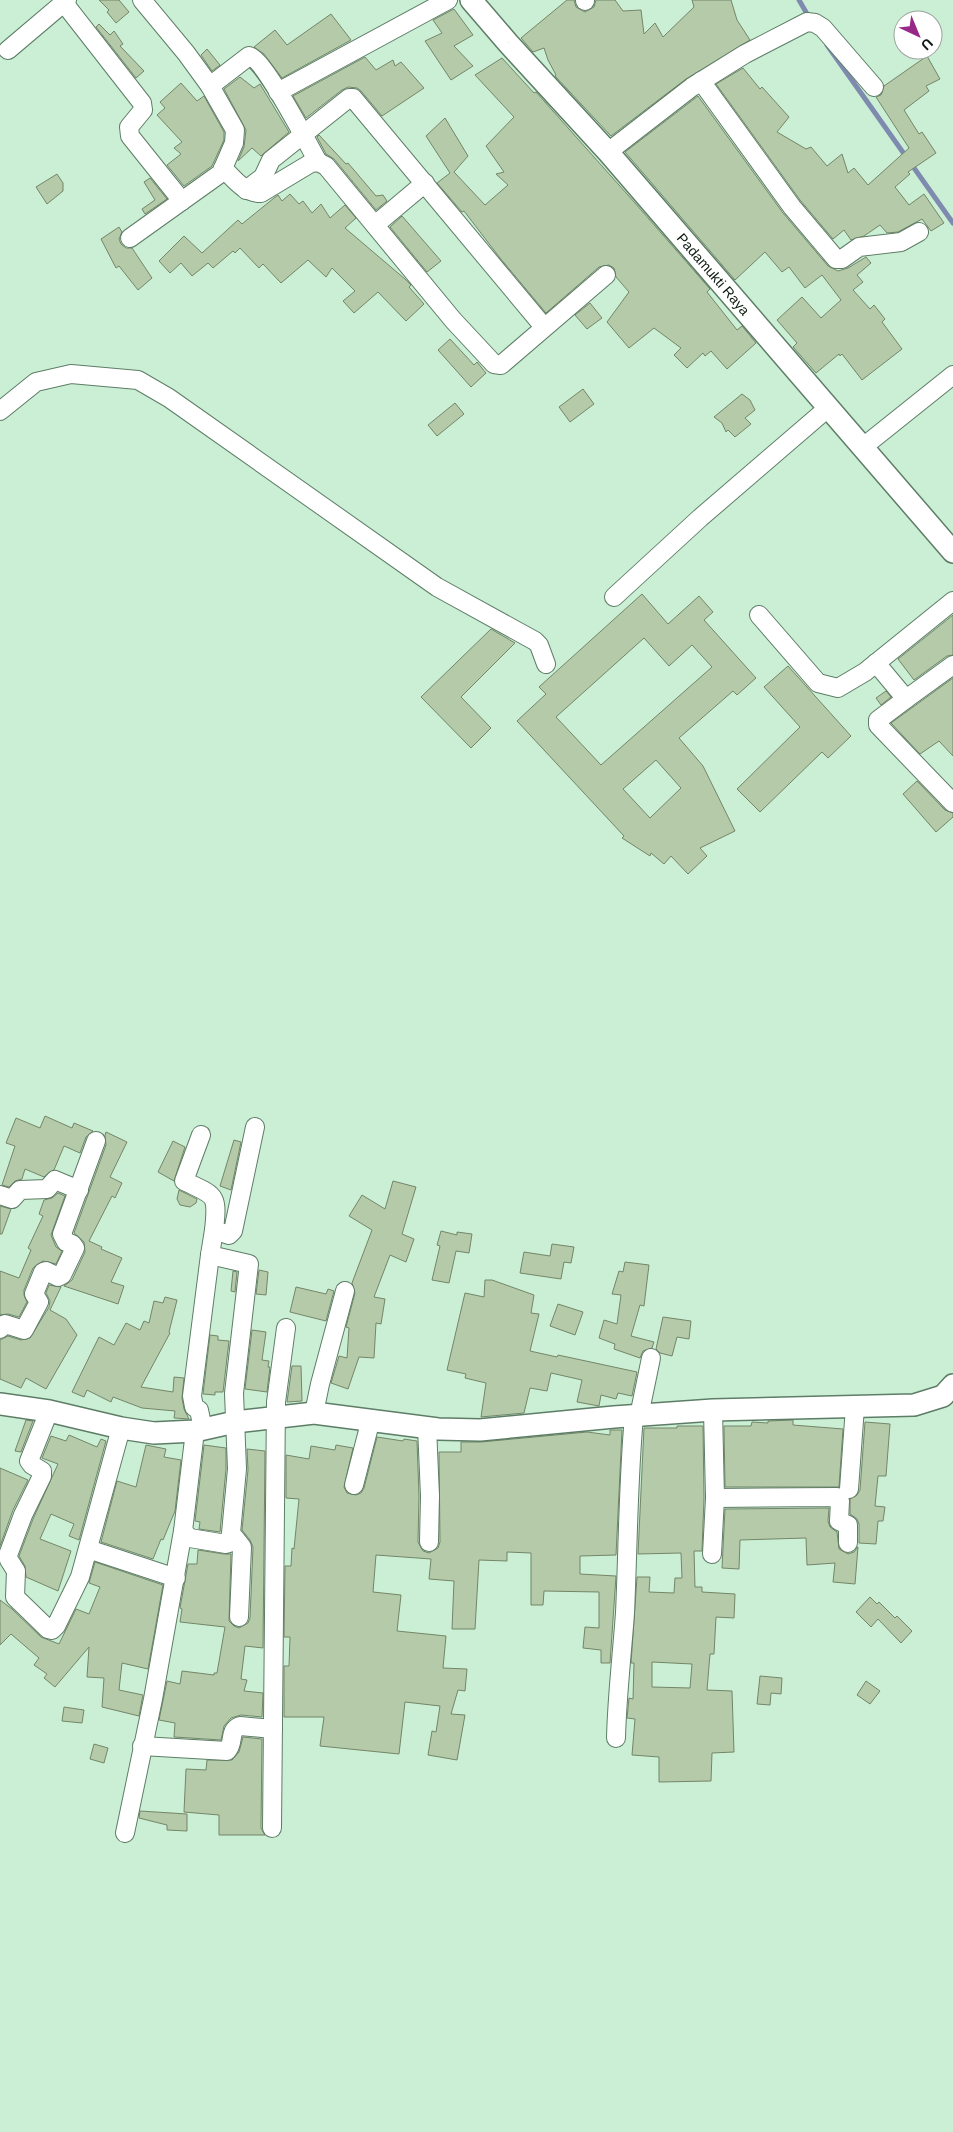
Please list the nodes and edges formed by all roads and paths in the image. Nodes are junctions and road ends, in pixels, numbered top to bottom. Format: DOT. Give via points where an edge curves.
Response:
graph roads {
  1 [pos="142,0"];
  2 [pos="448,0"];
  3 [pos="471,0"];
  4 [pos="66,1"];
  5 [pos="8,50"];
  6 [pos="701,81"];
  7 [pos="210,86"];
  8 [pos="874,87"];
  9 [pos="278,92"];
  10 [pos="302,135"];
  11 [pos="608,152"];
  12 [pos="318,162"];
  13 [pos="223,168"];
  14 [pos="425,183"];
  15 [pos="246,190"];
  16 [pos="182,201"];
  17 [pos="375,225"];
  18 [pos="919,232"];
  19 [pos="130,238"];
  20 [pos="606,275"];
  21 [pos="544,327"];
  22 [pos="953,375"];
  23 [pos="828,406"];
  24 [pos="0,410"];
  25 [pos="863,447"];
  26 [pos="953,552"];
  27 [pos="614,597"];
  28 [pos="953,601"];
  29 [pos="759,615"];
  30 [pos="876,663"];
  31 [pos="546,664"];
  32 [pos="953,665"];
  33 [pos="906,699"];
  34 [pos="953,803"];
  35 [pos="255,1128"];
  36 [pos="201,1134"];
  37 [pos="96,1141"];
  38 [pos="79,1190"];
  39 [pos="0,1194"];
  40 [pos="214,1230"];
  41 [pos="210,1255"];
  42 [pos="345,1291"];
  43 [pos="286,1328"];
  44 [pos="0,1329"];
  45 [pos="651,1358"];
  46 [pos="950,1396"];
  47 [pos="855,1407"];
  48 [pos="2,1409"];
  49 [pos="315,1409"];
  50 [pos="639,1409"];
  51 [pos="277,1410"];
  52 [pos="714,1410"];
  53 [pos="49,1411"];
  54 [pos="234,1417"];
  55 [pos="371,1419"];
  56 [pos="200,1423"];
  57 [pos="121,1428"];
  58 [pos="427,1428"];
  59 [pos="354,1485"];
  60 [pos="848,1489"];
  61 [pos="715,1498"];
  62 [pos="183,1531"];
  63 [pos="230,1538"];
  64 [pos="429,1542"];
  65 [pos="848,1543"];
  66 [pos="88,1549"];
  67 [pos="712,1554"];
  68 [pos="176,1578"];
  69 [pos="238,1617"];
  70 [pos="273,1729"];
  71 [pos="616,1738"];
  72 [pos="142,1746"];
  73 [pos="272,1828"];
  74 [pos="125,1833"];
  1 -- 7 [label="street"];
  2 -- 9 [label="street"];
  3 -- 11 [label="street, Padamukti Raya"];
  4 -- 5 [label="street"];
  4 -- 16 [label="street" via="142,103 143,110 129,127 130,136"];
  6 -- 8 [label="street" via="808,22 823,28"];
  6 -- 11 [label="street"];
  6 -- 18 [label="street" via="792,207 836,259 842,259 859,248 901,242"];
  7 -- 9 [label="street" via="249,56 257,60"];
  7 -- 13 [label="street" via="236,130"];
  9 -- 10 [label="street"];
  10 -- 12 [label="street"];
  10 -- 14 [label="street" via="353,98"];
  10 -- 15 [label="street" via="269,162 263,177"];
  11 -- 23 [label="street, Padamukti Raya"];
  12 -- 15 [label="street" via="261,193"];
  12 -- 17 [label="street" via="326,166"];
  13 -- 15 [label="street"];
  13 -- 16 [label="street"];
  14 -- 17 [label="street"];
  14 -- 21 [label="street"];
  16 -- 19 [label="street"];
  17 -- 21 [label="street" via="453,320 494,364 501,365"];
  20 -- 21 [label="street"];
  22 -- 25 [label="street"];
  23 -- 25 [label="street, Padamukti Raya"];
  23 -- 27 [label="street"];
  24 -- 31 [label="street" via="36,382 70,374 138,380 169,398 437,587 535,641"];
  25 -- 26 [label="street, Padamukti Raya"];
  28 -- 30 [label="street"];
  29 -- 30 [label="street" via="818,683 838,688"];
  30 -- 33 [label="street"];
  32 -- 33 [label="street"];
  33 -- 34 [label="street" via="878,720 878,725"];
  35 -- 40 [label="street" via="233,1231 229,1235"];
  36 -- 40 [label="street" via="184,1181 214,1198"];
  37 -- 38 [label="street"];
  38 -- 39 [label="street" via="55,1180 47,1189 19,1191 12,1200"];
  38 -- 44 [label="street" via="62,1234 66,1242 75,1248 62,1275 58,1277 43,1272 34,1294 39,1302 24,1330 5,1324"];
  40 -- 41 [label="street"];
  41 -- 54 [label="street" via="249,1264"];
  41 -- 56 [label="street" via="192,1396"];
  42 -- 49 [label="street"];
  43 -- 51 [label="street"];
  45 -- 50 [label="street"];
  46 -- 47 [label="street" via="914,1405"];
  47 -- 52 [label="street"];
  47 -- 60 [label="street"];
  48 -- 53 [label="street"];
  49 -- 51 [label="street"];
  49 -- 55 [label="street"];
  50 -- 52 [label="street"];
  50 -- 58 [label="street" via="480,1430"];
  50 -- 71 [label="street" via="629,1469 625,1613"];
  51 -- 54 [label="street"];
  51 -- 70 [label="street"];
  52 -- 61 [label="street"];
  53 -- 57 [label="street"];
  53 -- 66 [label="street" via="29,1461 42,1471 42,1476 8,1555 16,1571 15,1597 48,1629 56,1626 80,1577"];
  54 -- 56 [label="street"];
  54 -- 63 [label="street" via="237,1469"];
  55 -- 58 [label="street"];
  55 -- 59 [label="street"];
  56 -- 57 [label="street" via="154,1433"];
  56 -- 62 [label="street"];
  57 -- 66 [label="street"];
  58 -- 64 [label="street"];
  61 -- 65 [label="street" via="837,1497 840,1501 839,1521 849,1528"];
  61 -- 67 [label="street"];
  62 -- 63 [label="street" via="190,1538 226,1544"];
  62 -- 68 [label="street"];
  63 -- 69 [label="street" via="235,1538 242,1547"];
  66 -- 68 [label="street"];
  68 -- 72 [label="street"];
  70 -- 72 [label="street" via="236,1727 227,1751"];
  70 -- 73 [label="street"];
  72 -- 74 [label="street"];
}
